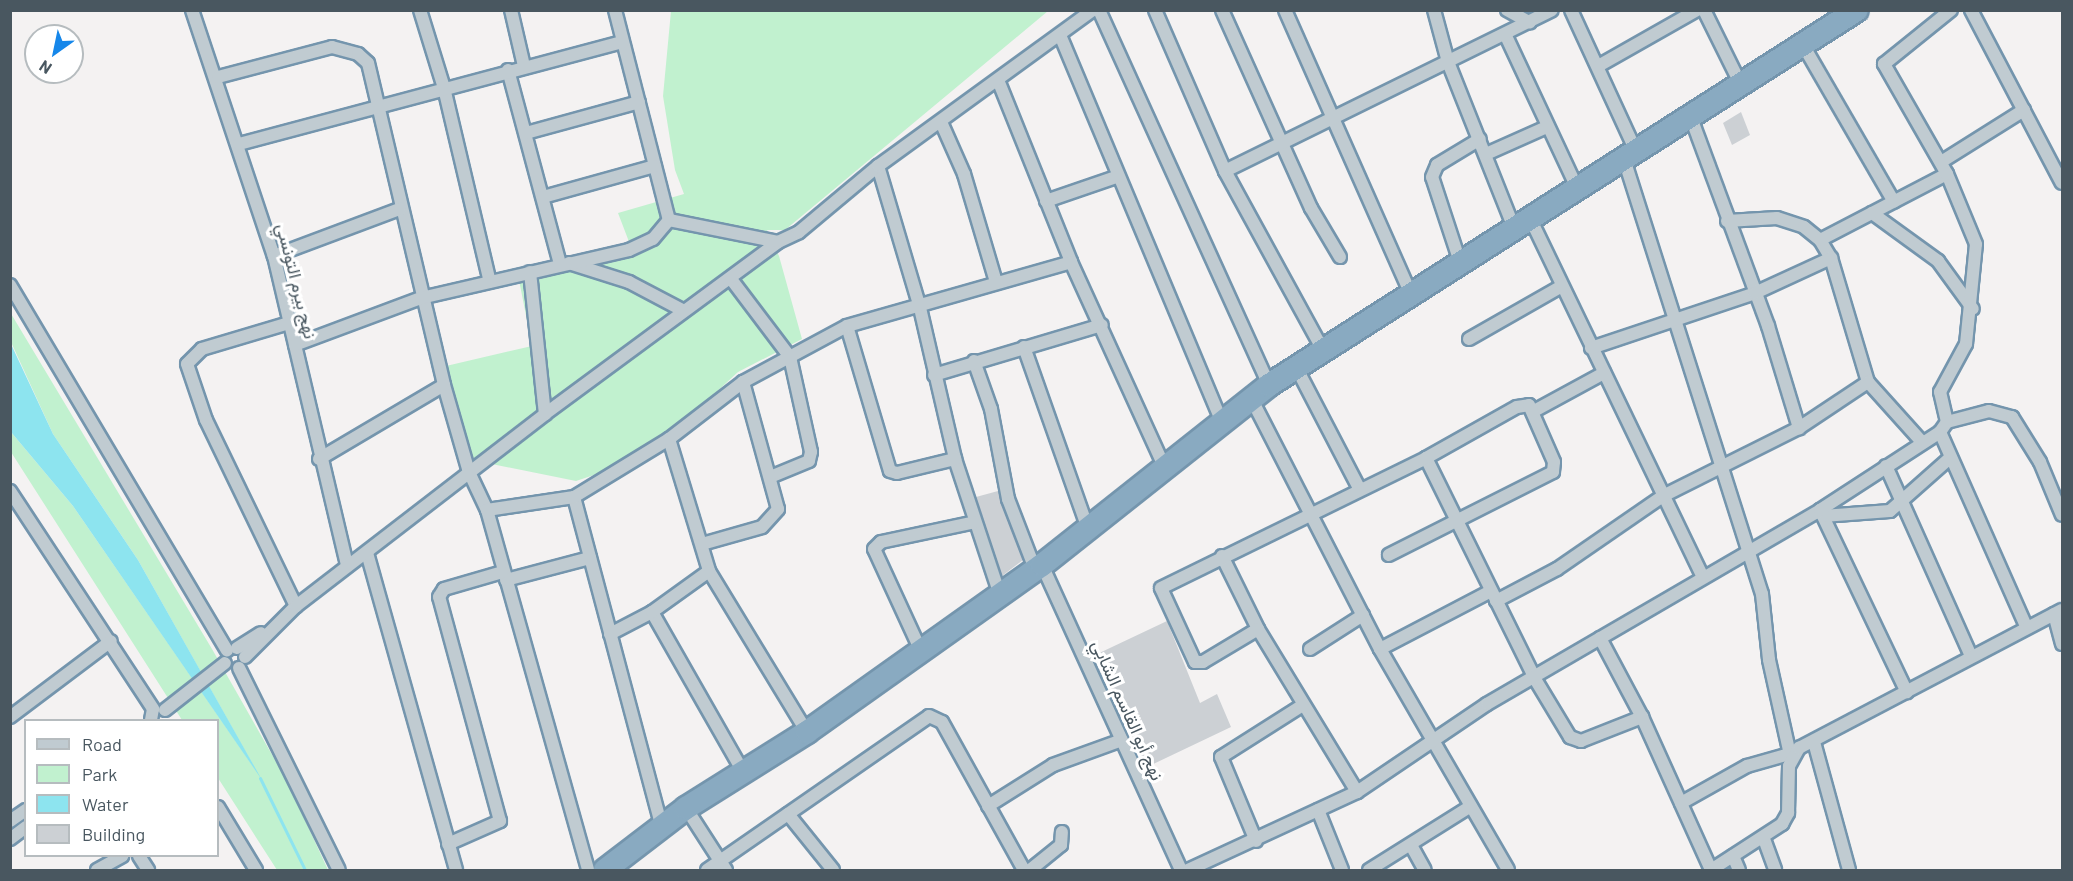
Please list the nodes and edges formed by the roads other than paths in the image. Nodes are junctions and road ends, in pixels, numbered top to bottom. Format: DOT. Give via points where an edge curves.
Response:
graph roads {
  1 [pos="192,10"];
  2 [pos="420,10"];
  3 [pos="511,10"];
  4 [pos="615,10"];
  5 [pos="1093,10"];
  6 [pos="1099,10"];
  7 [pos="1155,10"];
  8 [pos="1222,10"];
  9 [pos="1286,10"];
  10 [pos="1434,10"];
  11 [pos="1507,10"];
  12 [pos="1552,10"];
  13 [pos="1571,10"];
  14 [pos="1697,10"];
  15 [pos="1704,10"];
  16 [pos="1857,10"];
  17 [pos="1951,10"];
  18 [pos="1971,10"];
  19 [pos="1530,23"];
  20 [pos="1060,35"];
  21 [pos="1506,36"];
  22 [pos="623,42"];
  23 [pos="1803,45"];
  24 [pos="1448,62"];
  25 [pos="1600,65"];
  26 [pos="525,66"];
  27 [pos="508,70"];
  28 [pos="218,77"];
  29 [pos="998,80"];
  30 [pos="1740,83"];
  31 [pos="444,88"];
  32 [pos="639,102"];
  33 [pos="379,105"];
  34 [pos="2024,110"];
  35 [pos="1690,115"];
  36 [pos="1331,116"];
  37 [pos="941,122"];
  38 [pos="1547,127"];
  39 [pos="526,133"];
  40 [pos="1480,139"];
  41 [pos="1280,142"];
  42 [pos="239,144"];
  43 [pos="1486,154"];
  44 [pos="1630,155"];
  45 [pos="1941,162"];
  46 [pos="655,166"];
  47 [pos="878,166"];
  48 [pos="1225,171"];
  49 [pos="1947,174"];
  50 [pos="1116,177"];
  51 [pos="2062,183"];
  52 [pos="1578,189"];
  53 [pos="543,197"];
  54 [pos="1047,201"];
  55 [pos="1894,202"];
  56 [pos="400,209"];
  57 [pos="1872,213"];
  58 [pos="669,220"];
  59 [pos="1727,221"];
  60 [pos="1523,225"];
  61 [pos="1820,240"];
  62 [pos="778,242"];
  63 [pos="274,256"];
  64 [pos="1340,257"];
  65 [pos="1831,258"];
  66 [pos="1071,262"];
  67 [pos="1460,262"];
  68 [pos="563,263"];
  69 [pos="530,272"];
  70 [pos="731,279"];
  71 [pos="490,282"];
  72 [pos="996,282"];
  73 [pos="10,285"];
  74 [pos="1562,286"];
  75 [pos="1755,293"];
  76 [pos="1411,294"];
  77 [pos="421,298"];
  78 [pos="920,308"];
  79 [pos="1973,309"];
  80 [pos="684,311"];
  81 [pos="1675,318"];
  82 [pos="289,323"];
  83 [pos="1102,325"];
  84 [pos="847,326"];
  85 [pos="1469,339"];
  86 [pos="295,345"];
  87 [pos="1024,347"];
  88 [pos="1591,348"];
  89 [pos="1323,350"];
  90 [pos="790,357"];
  91 [pos="974,361"];
  92 [pos="1296,367"];
  93 [pos="1604,373"];
  94 [pos="934,375"];
  95 [pos="743,382"];
  96 [pos="1868,382"];
  97 [pos="444,385"];
  98 [pos="1260,392"];
  99 [pos="1534,411"];
  100 [pos="545,414"];
  101 [pos="1221,420"];
  102 [pos="1943,427"];
  103 [pos="1799,428"];
  104 [pos="669,438"];
  105 [pos="1922,442"];
  106 [pos="1951,457"];
  107 [pos="1426,458"];
  108 [pos="319,459"];
  109 [pos="955,459"];
  110 [pos="1164,466"];
  111 [pos="1886,466"];
  112 [pos="1723,467"];
  113 [pos="469,472"];
  114 [pos="770,477"];
  115 [pos="1359,488"];
  116 [pos="10,491"];
  117 [pos="574,496"];
  118 [pos="1663,496"];
  119 [pos="1904,501"];
  120 [pos="487,510"];
  121 [pos="1310,512"];
  122 [pos="1821,513"];
  123 [pos="2062,515"];
  124 [pos="975,522"];
  125 [pos="1457,524"];
  126 [pos="1088,529"];
  127 [pos="702,544"];
  128 [pos="1749,549"];
  129 [pos="367,553"];
  130 [pos="1389,555"];
  131 [pos="1222,556"];
  132 [pos="590,558"];
  133 [pos="347,566"];
  134 [pos="1039,567"];
  135 [pos="709,571"];
  136 [pos="504,576"];
  137 [pos="1702,576"];
  138 [pos="1000,595"];
  139 [pos="1493,596"];
  140 [pos="296,606"];
  141 [pos="652,612"];
  142 [pos="2058,612"];
  143 [pos="1363,615"];
  144 [pos="2026,626"];
  145 [pos="1258,629"];
  146 [pos="610,634"];
  147 [pos="1600,638"];
  148 [pos="111,641"];
  149 [pos="2062,644"];
  150 [pos="1311,649"];
  151 [pos="1380,649"];
  152 [pos="921,651"];
  153 [pos="1971,656"];
  154 [pos="232,658"];
  155 [pos="1535,679"];
  156 [pos="1907,692"];
  157 [pos="1303,705"];
  158 [pos="157,714"];
  159 [pos="10,717"];
  160 [pos="1642,717"];
  161 [pos="807,732"];
  162 [pos="1122,740"];
  163 [pos="1430,740"];
  164 [pos="1814,741"];
  165 [pos="1790,757"];
  166 [pos="744,773"];
  167 [pos="1357,792"];
  168 [pos="1681,803"];
  169 [pos="988,806"];
  170 [pos="1472,806"];
  171 [pos="686,808"];
  172 [pos="219,809"];
  173 [pos="1318,810"];
  174 [pos="24,811"];
  175 [pos="788,814"];
  176 [pos="10,821"];
  177 [pos="662,825"];
  178 [pos="24,828"];
  179 [pos="1062,832"];
  180 [pos="10,839"];
  181 [pos="1764,839"];
  182 [pos="1256,842"];
  183 [pos="448,844"];
  184 [pos="1412,847"];
  185 [pos="1733,856"];
  186 [pos="119,857"];
  187 [pos="140,857"];
  188 [pos="722,866"];
  189 [pos="97,870"];
  190 [pos="148,870"];
  191 [pos="256,870"];
  192 [pos="339,870"];
  193 [pos="456,870"];
  194 [pos="588,870"];
  195 [pos="605,870"];
  196 [pos="707,870"];
  197 [pos="833,870"];
  198 [pos="1024,870"];
  199 [pos="1030,870"];
  200 [pos="1181,870"];
  201 [pos="1188,870"];
  202 [pos="1342,870"];
  203 [pos="1369,870"];
  204 [pos="1425,870"];
  205 [pos="1508,870"];
  206 [pos="1711,870"];
  207 [pos="1739,870"];
  208 [pos="1775,870"];
  209 [pos="1849,870"];
  1 -- 28 [label="street, نهج بيرم التونسي"];
  2 -- 31 [label="street"];
  3 -- 26 [label="street"];
  4 -- 22 [label="street"];
  5 -- 20 [label="street"];
  6 -- 98 [label="street"];
  7 -- 48 [label="street"];
  8 -- 41 [label="street"];
  9 -- 36 [label="street"];
  10 -- 24 [label="street"];
  11 -- 19 [label="street"];
  12 -- 19 [label="street"];
  13 -- 25 [label="street"];
  14 -- 25 [label="street"];
  15 -- 30 [label="street"];
  16 -- 23 [label="highway"];
  17 -- 45 [label="street" via="1884,64"];
  18 -- 34 [label="street"];
  19 -- 21 [label="street"];
  20 -- 29 [label="street"];
  20 -- 50 [label="street"];
  21 -- 24 [label="street"];
  21 -- 38 [label="street"];
  22 -- 26 [label="street"];
  22 -- 32 [label="street"];
  23 -- 30 [label="highway"];
  23 -- 55 [label="street"];
  24 -- 36 [label="street"];
  24 -- 40 [label="street"];
  25 -- 44 [label="street"];
  26 -- 27 [label="street"];
  27 -- 31 [label="street"];
  27 -- 39 [label="street"];
  28 -- 33 [label="street" via="332,47 343,48 368,63"];
  28 -- 42 [label="street, نهج بيرم التونسي"];
  29 -- 37 [label="street"];
  29 -- 54 [label="street"];
  30 -- 35 [label="highway"];
  31 -- 33 [label="street"];
  31 -- 71 [label="street"];
  32 -- 39 [label="street"];
  32 -- 46 [label="street"];
  33 -- 42 [label="street"];
  33 -- 56 [label="street"];
  34 -- 45 [label="street"];
  34 -- 51 [label="street"];
  35 -- 44 [label="highway"];
  35 -- 59 [label="street"];
  36 -- 41 [label="street"];
  36 -- 76 [label="street"];
  37 -- 47 [label="street"];
  37 -- 72 [label="street" via="964,174"];
  38 -- 43 [label="street"];
  38 -- 52 [label="street"];
  39 -- 53 [label="street"];
  40 -- 43 [label="street"];
  40 -- 67 [label="street" via="1437,165 1432,177"];
  41 -- 48 [label="street"];
  41 -- 64 [label="street"];
  42 -- 63 [label="street, نهج بيرم التونسي"];
  43 -- 60 [label="street"];
  44 -- 52 [label="highway"];
  44 -- 81 [label="street"];
  45 -- 49 [label="street"];
  46 -- 53 [label="street"];
  46 -- 58 [label="street"];
  47 -- 62 [label="street" via="799,232"];
  47 -- 78 [label="street"];
  48 -- 89 [label="street"];
  49 -- 55 [label="street"];
  49 -- 79 [label="street" via="1974,235"];
  50 -- 54 [label="street"];
  50 -- 101 [label="street"];
  52 -- 60 [label="highway"];
  53 -- 68 [label="street"];
  54 -- 66 [label="street"];
  55 -- 57 [label="street"];
  56 -- 63 [label="street"];
  56 -- 77 [label="street"];
  57 -- 61 [label="street"];
  57 -- 79 [label="street" via="1938,261"];
  58 -- 62 [label="street"];
  58 -- 68 [label="street" via="643,246"];
  59 -- 61 [label="street" via="1777,218 1804,227"];
  59 -- 75 [label="street"];
  60 -- 67 [label="highway"];
  60 -- 74 [label="street"];
  61 -- 65 [label="street"];
  62 -- 70 [label="street"];
  63 -- 82 [label="street, نهج بيرم التونسي"];
  65 -- 75 [label="street"];
  65 -- 96 [label="street"];
  66 -- 72 [label="street"];
  66 -- 83 [label="street"];
  67 -- 76 [label="highway"];
  68 -- 69 [label="street"];
  68 -- 80 [label="street" via="629,282"];
  69 -- 71 [label="street"];
  69 -- 100 [label="street"];
  70 -- 80 [label="street"];
  70 -- 90 [label="street"];
  71 -- 77 [label="street"];
  72 -- 78 [label="street"];
  73 -- 154 [label="street" via="157,539"];
  74 -- 85 [label="street"];
  74 -- 88 [label="street"];
  75 -- 81 [label="street"];
  75 -- 103 [label="street"];
  76 -- 89 [label="highway"];
  77 -- 86 [label="street"];
  77 -- 97 [label="street"];
  78 -- 84 [label="street"];
  78 -- 94 [label="street"];
  79 -- 102 [label="street" via="1966,344 1940,392"];
  80 -- 100 [label="street"];
  81 -- 88 [label="street"];
  81 -- 112 [label="street"];
  82 -- 86 [label="street, نهج بيرم التونسي"];
  82 -- 140 [label="street" via="202,349 187,364 206,420"];
  83 -- 87 [label="street"];
  83 -- 110 [label="street"];
  84 -- 90 [label="street"];
  84 -- 109 [label="street" via="890,471 897,473"];
  86 -- 108 [label="street, نهج بيرم التونسي"];
  87 -- 91 [label="street"];
  87 -- 126 [label="street"];
  88 -- 93 [label="street"];
  89 -- 92 [label="highway"];
  90 -- 95 [label="street"];
  90 -- 114 [label="street" via="810,458"];
  91 -- 94 [label="street"];
  91 -- 134 [label="street, نهج أبو القاسم الشابي" via="991,410 1008,499"];
  92 -- 98 [label="highway"];
  92 -- 115 [label="street"];
  93 -- 99 [label="street"];
  93 -- 118 [label="street"];
  94 -- 109 [label="street"];
  95 -- 104 [label="street"];
  95 -- 114 [label="street"];
  96 -- 103 [label="street"];
  96 -- 105 [label="street"];
  97 -- 108 [label="street"];
  97 -- 113 [label="street"];
  98 -- 101 [label="highway"];
  98 -- 121 [label="street"];
  99 -- 107 [label="street" via="1527,404 1517,407"];
  99 -- 125 [label="street" via="1554,462 1553,472"];
  100 -- 113 [label="street"];
  101 -- 110 [label="highway"];
  102 -- 105 [label="street"];
  102 -- 106 [label="street"];
  102 -- 123 [label="street" via="1989,411 2012,417 2035,453"];
  103 -- 112 [label="street"];
  104 -- 117 [label="street"];
  104 -- 127 [label="street"];
  105 -- 111 [label="street"];
  106 -- 119 [label="street"];
  106 -- 144 [label="street"];
  107 -- 115 [label="street"];
  107 -- 125 [label="street"];
  108 -- 133 [label="street, نهج بيرم التونسي"];
  109 -- 124 [label="street"];
  110 -- 126 [label="highway"];
  111 -- 119 [label="street"];
  111 -- 122 [label="street"];
  112 -- 118 [label="street"];
  112 -- 128 [label="street"];
  113 -- 120 [label="street"];
  113 -- 129 [label="street"];
  114 -- 127 [label="street" via="778,509 770,523"];
  115 -- 121 [label="street"];
  116 -- 148 [label="street"];
  117 -- 120 [label="street"];
  117 -- 132 [label="street"];
  118 -- 137 [label="street"];
  118 -- 139 [label="street" via="1557,569"];
  119 -- 122 [label="street" via="1885,513"];
  119 -- 153 [label="street"];
  120 -- 136 [label="street"];
  121 -- 131 [label="street"];
  121 -- 143 [label="street"];
  122 -- 128 [label="street"];
  122 -- 156 [label="street"];
  124 -- 138 [label="street"];
  124 -- 152 [label="street" via="881,542 874,549"];
  125 -- 130 [label="street"];
  125 -- 139 [label="street"];
  126 -- 134 [label="highway"];
  127 -- 135 [label="street"];
  128 -- 137 [label="street"];
  128 -- 165 [label="street" via="1762,594 1769,660"];
  129 -- 133 [label="street"];
  129 -- 183 [label="street"];
  131 -- 145 [label="street"];
  131 -- 145 [label="street" via="1161,588 1191,656 1203,662"];
  132 -- 136 [label="street"];
  132 -- 146 [label="street"];
  133 -- 140 [label="street"];
  134 -- 138 [label="highway"];
  134 -- 162 [label="street, نهج أبو القاسم الشابي"];
  135 -- 141 [label="street"];
  135 -- 161 [label="street"];
  136 -- 183 [label="street" via="444,589 439,597 500,821"];
  136 -- 194 [label="street"];
  137 -- 147 [label="street"];
  138 -- 152 [label="highway"];
  139 -- 151 [label="street"];
  139 -- 155 [label="street"];
  140 -- 154 [label="street"];
  141 -- 146 [label="street"];
  141 -- 166 [label="street"];
  142 -- 144 [label="street"];
  142 -- 149 [label="street"];
  143 -- 150 [label="street"];
  143 -- 151 [label="street"];
  144 -- 153 [label="street"];
  145 -- 157 [label="street"];
  146 -- 177 [label="street"];
  147 -- 155 [label="street"];
  147 -- 160 [label="street"];
  148 -- 158 [label="street"];
  148 -- 159 [label="street"];
  151 -- 163 [label="street"];
  152 -- 161 [label="highway"];
  153 -- 156 [label="street"];
  154 -- 158 [label="street"];
  154 -- 192 [label="street"];
  155 -- 160 [label="street" via="1574,740"];
  155 -- 163 [label="street"];
  156 -- 164 [label="street"];
  157 -- 167 [label="street"];
  157 -- 182 [label="street" via="1221,758"];
  160 -- 168 [label="street"];
  161 -- 166 [label="highway"];
  162 -- 169 [label="street" via="1053,765"];
  162 -- 200 [label="street, نهج أبو القاسم الشابي"];
  163 -- 167 [label="street"];
  163 -- 170 [label="street"];
  164 -- 165 [label="street"];
  164 -- 209 [label="street"];
  165 -- 168 [label="street" via="1747,766"];
  165 -- 181 [label="street" via="1788,813"];
  166 -- 171 [label="highway"];
  167 -- 173 [label="street"];
  168 -- 206 [label="street"];
  169 -- 175 [label="street" via="942,722 929,716"];
  169 -- 198 [label="street"];
  170 -- 184 [label="street"];
  170 -- 205 [label="street"];
  171 -- 177 [label="highway"];
  171 -- 188 [label="street"];
  172 -- 191 [label="street"];
  173 -- 182 [label="street"];
  173 -- 202 [label="street"];
  174 -- 176 [label="street"];
  175 -- 188 [label="street"];
  175 -- 197 [label="street"];
  177 -- 195 [label="highway"];
  178 -- 180 [label="street"];
  179 -- 199 [label="street" via="1061,845"];
  181 -- 185 [label="street"];
  181 -- 208 [label="street"];
  182 -- 201 [label="street"];
  183 -- 193 [label="street"];
  184 -- 203 [label="street"];
  184 -- 204 [label="street"];
  185 -- 206 [label="street"];
  185 -- 207 [label="street"];
  186 -- 189 [label="street"];
  187 -- 190 [label="street"];
  188 -- 196 [label="street"];
}
